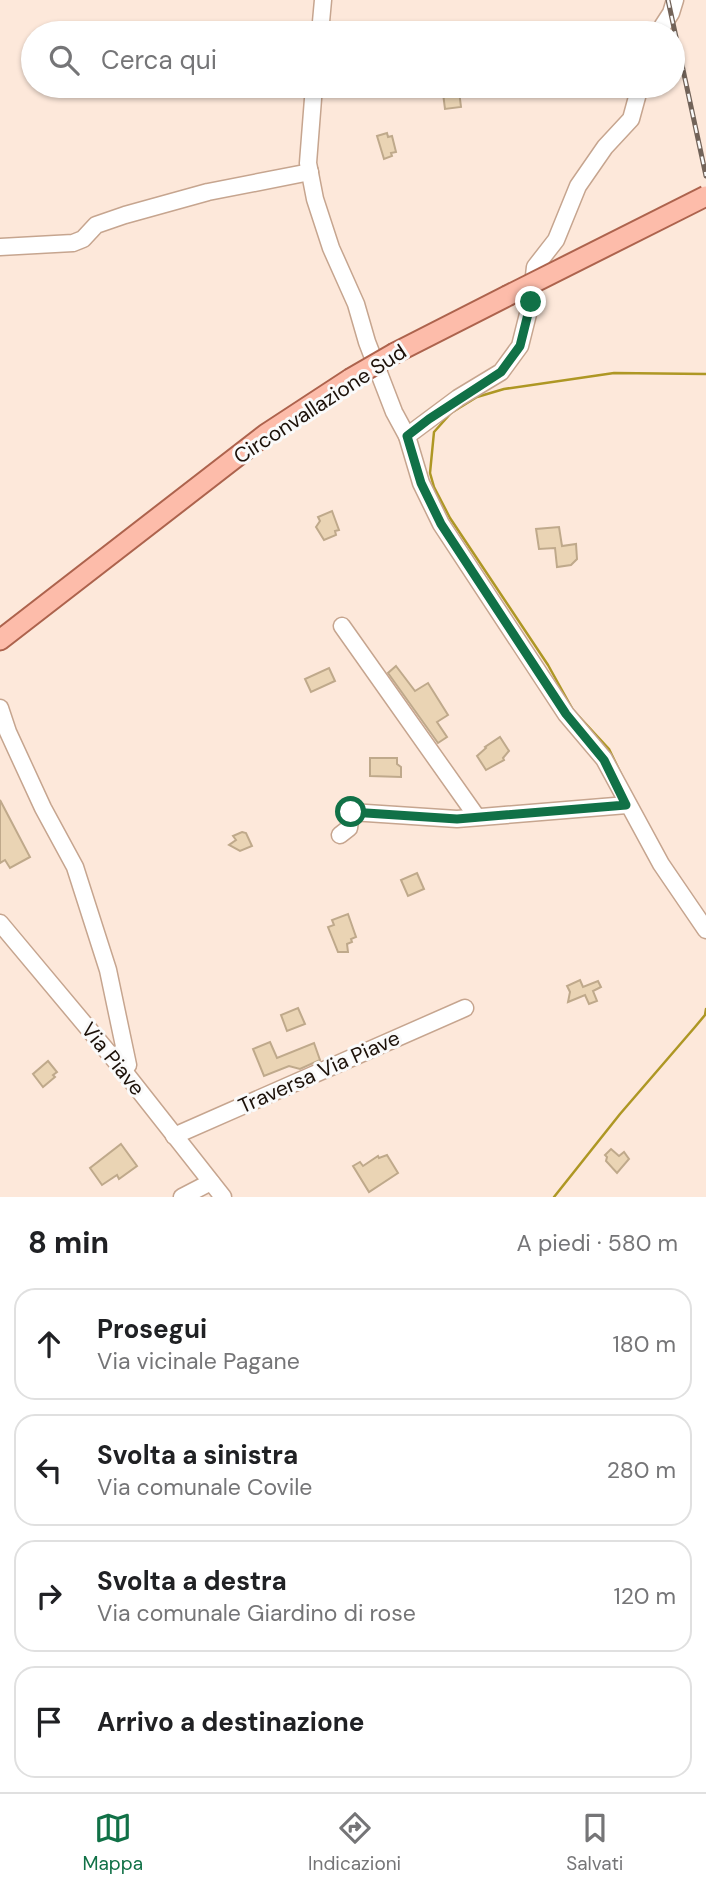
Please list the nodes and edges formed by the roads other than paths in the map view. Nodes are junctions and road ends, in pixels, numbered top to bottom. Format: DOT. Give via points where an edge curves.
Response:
graph roads {
  1 [pos="323,0"];
  2 [pos="675,0"];
  3 [pos="321,21"];
  4 [pos="666,21"];
  5 [pos="313,98"];
  6 [pos="637,98"];
  7 [pos="310,172"];
  8 [pos="706,196"];
  9 [pos="0,247"];
  10 [pos="407,436"];
  11 [pos="342,626"];
  12 [pos="0,640"];
  13 [pos="0,708"];
  14 [pos="626,805"];
  15 [pos="477,817"];
  16 [pos="340,835"];
  17 [pos="0,923"];
  18 [pos="706,930"];
  19 [pos="465,1008"];
  20 [pos="122,1070"];
  21 [pos="174,1136"];
  22 [pos="211,1182"];
  23 [pos="182,1197"];
  24 [pos="223,1197"];
  1 -- 3 [label="street"];
  2 -- 4 [label="street"];
  5 -- 7 [label="street"];
  6 -- 10 [label="street" via="631,119 578,186 556,240 535,267 520,346 501,372"];
  7 -- 9 [label="street" via="208,192 125,215 96,225 73,243"];
  7 -- 10 [label="street" via="331,248"];
  8 -- 12 [label="main road, Circonvallazione Sud, bridge" via="350,379 266,434"];
  10 -- 14 [label="street" via="421,483 441,524 566,714 604,760"];
  11 -- 15 [label="street"];
  13 -- 20 [label="street" via="75,867 108,970 128,1065"];
  14 -- 15 [label="street"];
  14 -- 18 [label="street"];
  15 -- 16 [label="street" via="351,812 349,828"];
  17 -- 20 [label="street, Via Piave"];
  19 -- 21 [label="street, Traversa Via Piave"];
  20 -- 21 [label="street, Via Piave"];
  21 -- 22 [label="street, Via Piave"];
  22 -- 23 [label="street"];
  22 -- 24 [label="street, Via Piave"];
}
